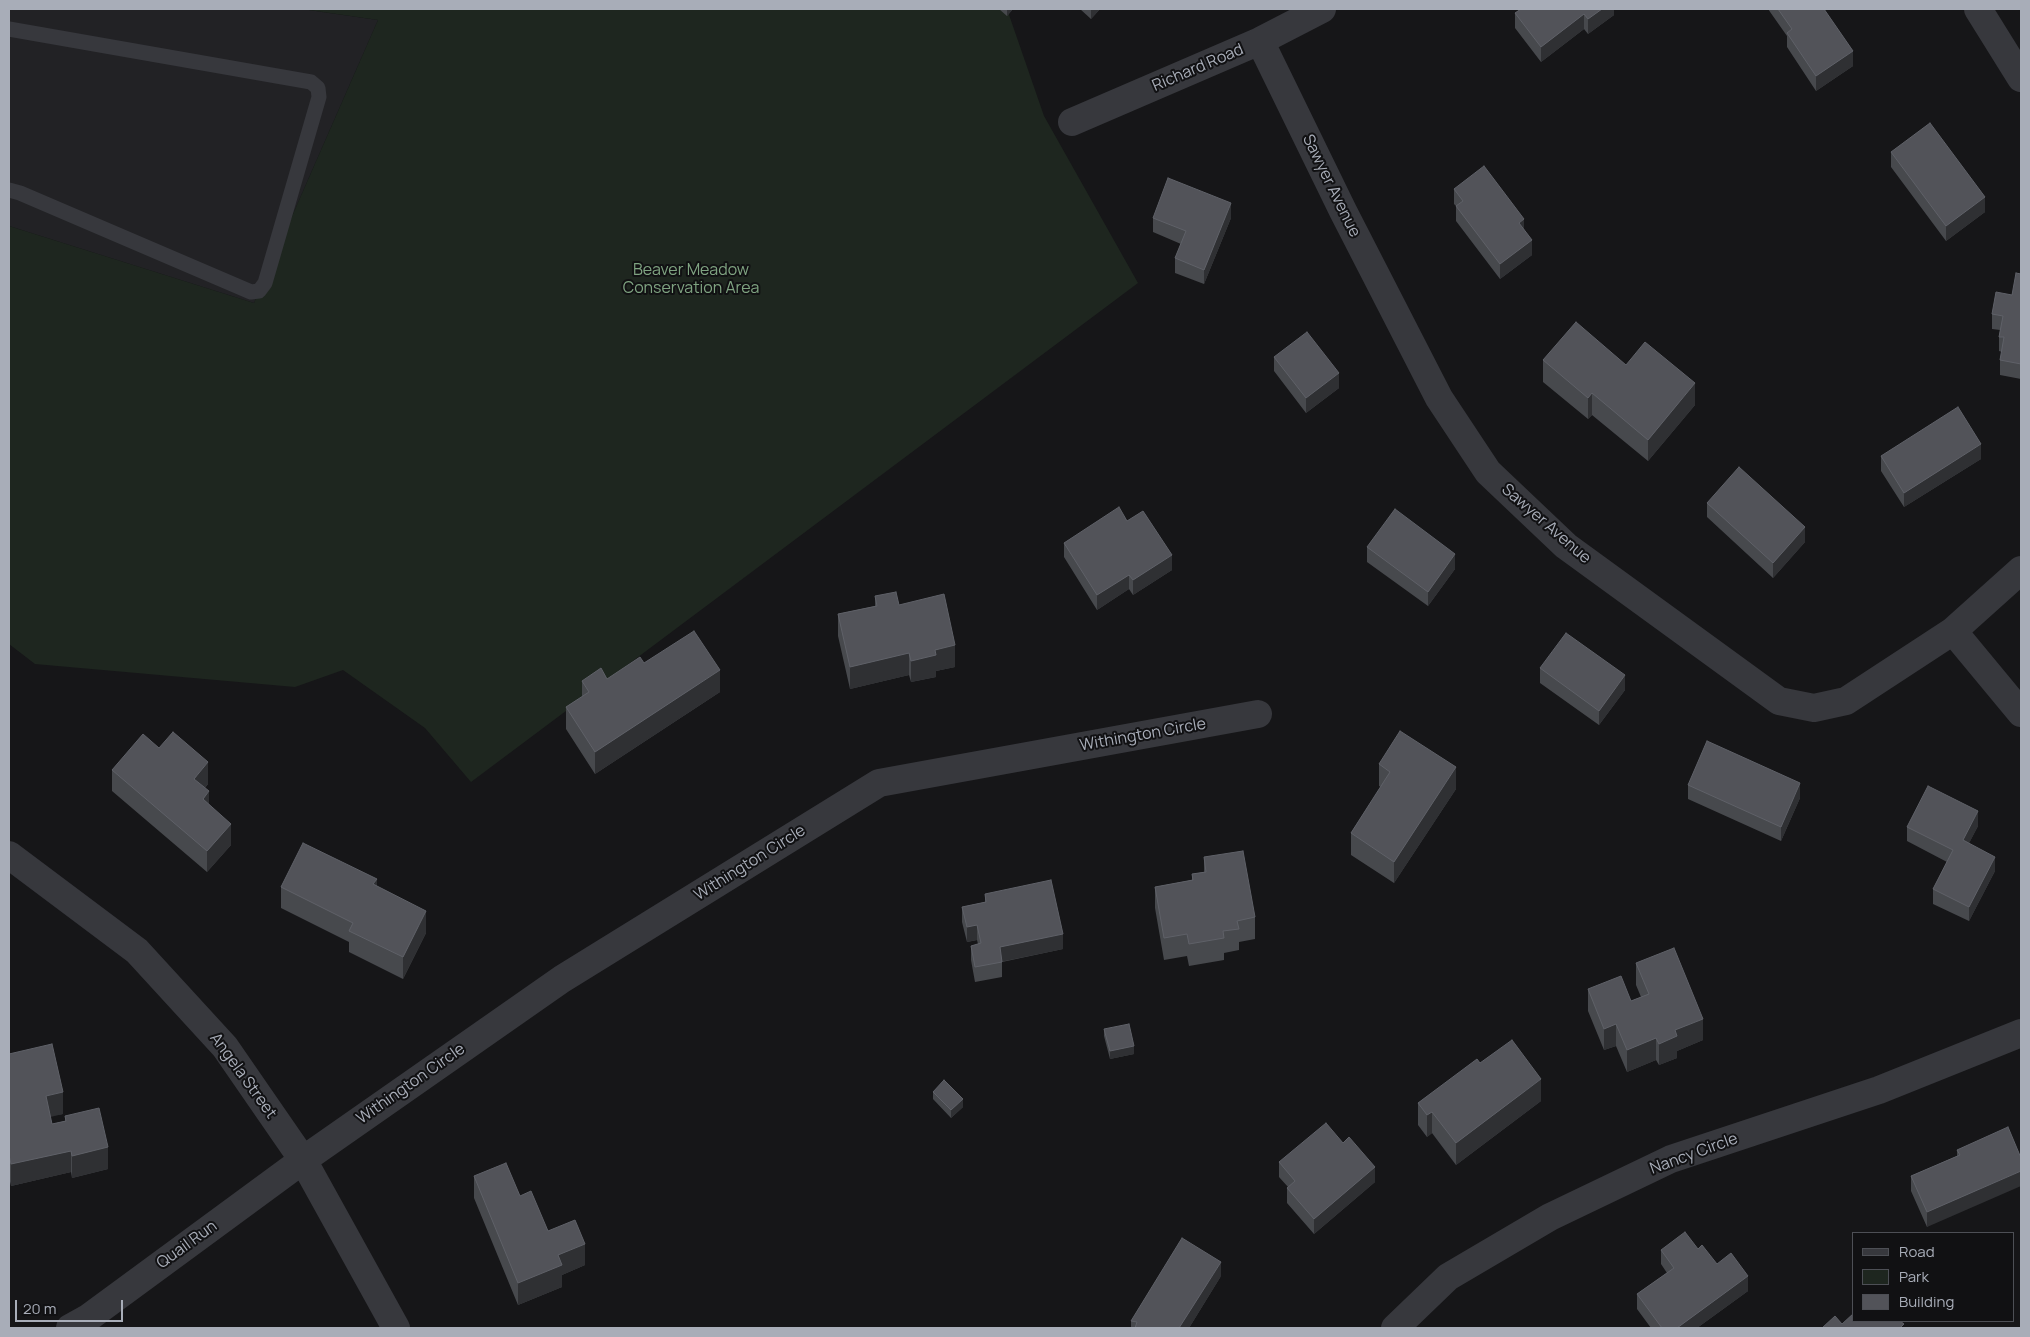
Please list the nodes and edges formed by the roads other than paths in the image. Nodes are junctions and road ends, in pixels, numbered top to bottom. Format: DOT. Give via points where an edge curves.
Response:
graph roads {
  1 [pos="1322,9"];
  2 [pos="1978,9"];
  3 [pos="9,29"];
  4 [pos="1260,41"];
  5 [pos="2021,78"];
  6 [pos="1072,122"];
  7 [pos="9,190"];
  8 [pos="2021,570"];
  9 [pos="1953,631"];
  10 [pos="2021,713"];
  11 [pos="1258,714"];
  12 [pos="9,855"];
  13 [pos="2021,1033"];
  14 [pos="303,1160"];
  15 [pos="70,1328"];
  16 [pos="396,1328"];
  17 [pos="1396,1328"];
  1 -- 4 [label="street, Richard Road"];
  2 -- 5 [label="street"];
  3 -- 7 [label="lane" via="311,82 318,88 319,97 265,283 259,291 251,292"];
  4 -- 6 [label="street, Richard Road"];
  4 -- 9 [label="street, Sawyer Avenue" via="1440,398 1488,472 1566,546 1779,701 1814,708 1846,701"];
  8 -- 9 [label="street, Sawyer Avenue"];
  9 -- 10 [label="street"];
  11 -- 14 [label="street, Withington Circle" via="879,783 562,979"];
  12 -- 14 [label="street, Angela Street" via="137,951 225,1047"];
  13 -- 17 [label="street, Nancy Circle" via="1879,1090 1671,1159 1550,1216 1448,1277"];
  14 -- 15 [label="street, Quail Run"];
  14 -- 16 [label="street, Angela Street"];
}
